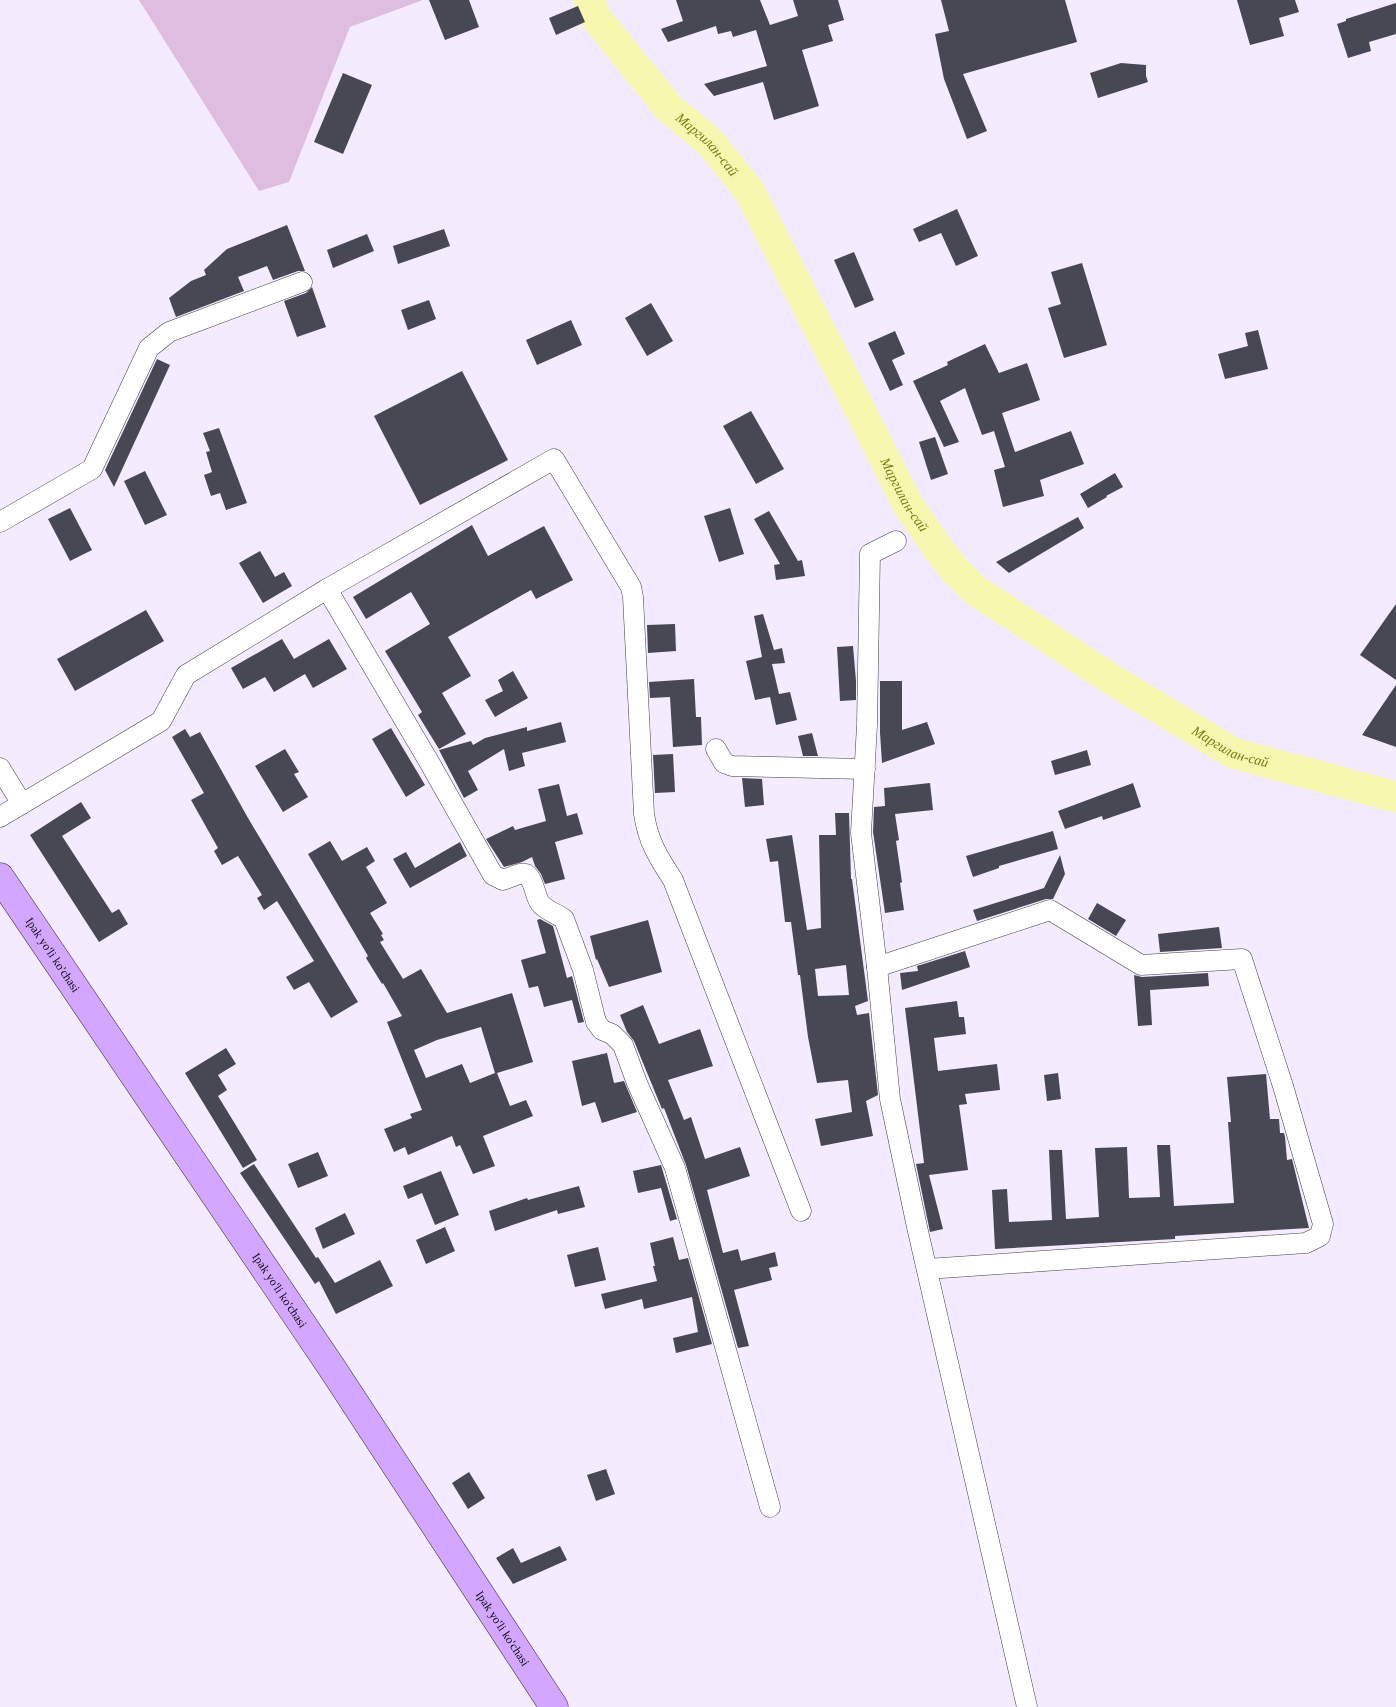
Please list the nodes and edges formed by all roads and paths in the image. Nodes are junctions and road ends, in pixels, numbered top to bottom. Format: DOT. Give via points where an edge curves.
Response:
graph roads {
  1 [pos="302,282"];
  2 [pos="0,522"];
  3 [pos="896,541"];
  4 [pos="327,589"];
  5 [pos="716,749"];
  6 [pos="0,768"];
  7 [pos="864,769"];
  8 [pos="22,804"];
  9 [pos="0,817"];
  10 [pos="0,877"];
  11 [pos="877,967"];
  12 [pos="801,1211"];
  13 [pos="928,1269"];
  14 [pos="770,1507"];
  15 [pos="554,1707"];
  16 [pos="1027,1707"];
  1 -- 2 [label="street" via="169,332 149,348 92,469"];
  3 -- 7 [label="street" via="870,554 868,716"];
  4 -- 8 [label="street" via="186,675 161,721"];
  4 -- 12 [label="street" via="554,459 631,587 647,832 672,880"];
  4 -- 14 [label="street" via="493,875 503,880 519,874 531,877 539,902 564,919 583,970 596,1022 623,1045 675,1168"];
  5 -- 7 [label="street" via="724,763 732,766"];
  6 -- 8 [label="street"];
  7 -- 11 [label="street" via="861,833"];
  8 -- 9 [label="street"];
  10 -- 15 [label="main road, Ipak yo'li ko'chasi" via="332,1368"];
  11 -- 13 [label="street" via="890,1099 916,1227"];
  11 -- 13 [label="street" via="1050,910 1141,964 1242,959 1323,1224 1320,1236 1306,1243"];
  13 -- 16 [label="street"];
}
